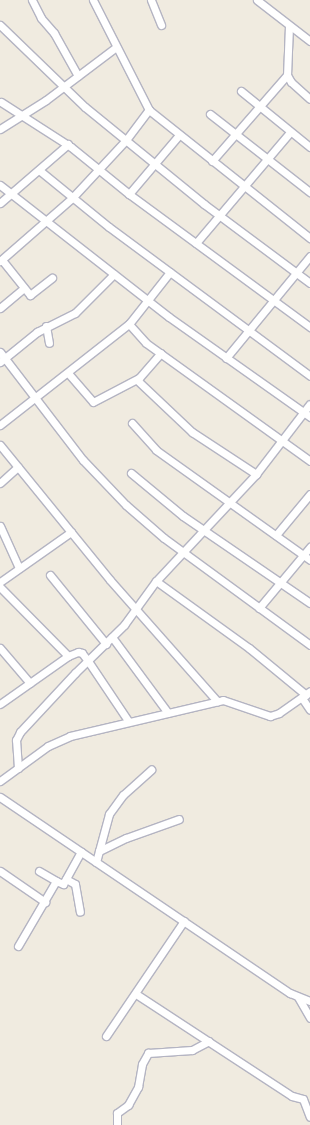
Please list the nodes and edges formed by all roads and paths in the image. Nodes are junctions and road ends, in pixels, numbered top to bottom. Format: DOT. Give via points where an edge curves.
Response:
graph roads {
  1 [pos="32,0"];
  2 [pos="93,0"];
  3 [pos="151,0"];
  4 [pos="257,0"];
  5 [pos="0,25"];
  6 [pos="161,25"];
  7 [pos="289,26"];
  8 [pos="310,41"];
  9 [pos="116,47"];
  10 [pos="287,75"];
  11 [pos="78,76"];
  12 [pos="64,87"];
  13 [pos="241,91"];
  14 [pos="310,99"];
  15 [pos="1,102"];
  16 [pos="258,107"];
  17 [pos="149,110"];
  18 [pos="210,114"];
  19 [pos="21,115"];
  20 [pos="0,129"];
  21 [pos="290,132"];
  22 [pos="234,134"];
  23 [pos="179,135"];
  24 [pos="126,140"];
  25 [pos="68,144"];
  26 [pos="310,147"];
  27 [pos="267,160"];
  28 [pos="212,161"];
  29 [pos="155,163"];
  30 [pos="98,167"];
  31 [pos="39,170"];
  32 [pos="0,185"];
  33 [pos="244,187"];
  34 [pos="310,192"];
  35 [pos="129,194"];
  36 [pos="12,195"];
  37 [pos="72,198"];
  38 [pos="0,204"];
  39 [pos="220,216"];
  40 [pos="46,222"];
  41 [pos="310,238"];
  42 [pos="196,243"];
  43 [pos="310,256"];
  44 [pos="1,260"];
  45 [pos="170,272"];
  46 [pos="296,273"];
  47 [pos="114,274"];
  48 [pos="52,278"];
  49 [pos="310,283"];
  50 [pos="24,288"];
  51 [pos="148,300"];
  52 [pos="273,300"];
  53 [pos="0,308"];
  54 [pos="130,324"];
  55 [pos="46,326"];
  56 [pos="310,328"];
  57 [pos="248,331"];
  58 [pos="49,343"];
  59 [pos="161,353"];
  60 [pos="1,358"];
  61 [pos="226,358"];
  62 [pos="68,373"];
  63 [pos="310,376"];
  64 [pos="136,380"];
  65 [pos="36,398"];
  66 [pos="310,404"];
  67 [pos="303,412"];
  68 [pos="310,417"];
  69 [pos="132,423"];
  70 [pos="0,425"];
  71 [pos="281,439"];
  72 [pos="0,445"];
  73 [pos="310,461"];
  74 [pos="18,467"];
  75 [pos="130,473"];
  76 [pos="256,474"];
  77 [pos="0,483"];
  78 [pos="310,494"];
  79 [pos="230,503"];
  80 [pos="0,526"];
  81 [pos="204,529"];
  82 [pos="71,532"];
  83 [pos="276,535"];
  84 [pos="310,547"];
  85 [pos="184,552"];
  86 [pos="303,555"];
  87 [pos="310,560"];
  88 [pos="19,568"];
  89 [pos="50,575"];
  90 [pos="156,581"];
  91 [pos="0,582"];
  92 [pos="281,582"];
  93 [pos="0,587"];
  94 [pos="310,603"];
  95 [pos="259,608"];
  96 [pos="135,609"];
  97 [pos="112,637"];
  98 [pos="106,644"];
  99 [pos="310,645"];
  100 [pos="0,648"];
  101 [pos="68,656"];
  102 [pos="88,661"];
  103 [pos="30,683"];
  104 [pos="306,694"];
  105 [pos="217,701"];
  106 [pos="0,704"];
  107 [pos="310,710"];
  108 [pos="168,713"];
  109 [pos="129,722"];
  110 [pos="18,768"];
  111 [pos="151,770"];
  112 [pos="0,781"];
  113 [pos="0,797"];
  114 [pos="179,819"];
  115 [pos="99,851"];
  116 [pos="81,852"];
  117 [pos="96,862"];
  118 [pos="40,870"];
  119 [pos="0,871"];
  120 [pos="66,878"];
  121 [pos="56,881"];
  122 [pos="45,902"];
  123 [pos="80,912"];
  124 [pos="184,921"];
  125 [pos="18,946"];
  126 [pos="136,994"];
  127 [pos="298,997"];
  128 [pos="310,1001"];
  129 [pos="310,1018"];
  130 [pos="106,1036"];
  131 [pos="209,1041"];
  132 [pos="310,1117"];
  133 [pos="117,1125"];
  1 -- 11 [label="street"];
  2 -- 9 [label="street"];
  3 -- 6 [label="street"];
  4 -- 7 [label="street"];
  5 -- 12 [label="street"];
  7 -- 8 [label="street"];
  7 -- 10 [label="street"];
  9 -- 11 [label="street"];
  9 -- 17 [label="street"];
  10 -- 14 [label="street"];
  10 -- 16 [label="street"];
  11 -- 12 [label="street"];
  12 -- 19 [label="street"];
  12 -- 24 [label="street"];
  13 -- 16 [label="street"];
  15 -- 19 [label="street"];
  16 -- 21 [label="street"];
  16 -- 22 [label="street"];
  17 -- 23 [label="street"];
  17 -- 24 [label="street"];
  18 -- 22 [label="street"];
  19 -- 20 [label="street"];
  19 -- 25 [label="street"];
  21 -- 26 [label="street"];
  21 -- 27 [label="street"];
  22 -- 27 [label="street"];
  22 -- 28 [label="street"];
  23 -- 28 [label="street"];
  23 -- 29 [label="street"];
  24 -- 29 [label="street"];
  24 -- 30 [label="street"];
  25 -- 30 [label="street"];
  25 -- 31 [label="street"];
  27 -- 33 [label="street"];
  27 -- 34 [label="street"];
  28 -- 33 [label="street"];
  29 -- 35 [label="street"];
  29 -- 39 [label="street"];
  30 -- 35 [label="street"];
  30 -- 37 [label="street"];
  31 -- 36 [label="street"];
  31 -- 37 [label="street"];
  32 -- 36 [label="street"];
  33 -- 39 [label="street"];
  33 -- 41 [label="street"];
  35 -- 42 [label="street"];
  36 -- 38 [label="street"];
  36 -- 40 [label="street"];
  37 -- 40 [label="street"];
  37 -- 45 [label="street"];
  39 -- 42 [label="street"];
  39 -- 46 [label="street"];
  40 -- 44 [label="street"];
  40 -- 47 [label="street"];
  42 -- 52 [label="street"];
  43 -- 46 [label="street"];
  44 -- 50 [label="street"];
  45 -- 51 [label="street"];
  45 -- 57 [label="street"];
  46 -- 49 [label="street"];
  46 -- 52 [label="street"];
  47 -- 51 [label="street"];
  47 -- 55 [label="street" via="75,313"];
  48 -- 50 [label="street" via="30,295"];
  50 -- 53 [label="street"];
  51 -- 54 [label="street"];
  51 -- 61 [label="street"];
  52 -- 56 [label="street"];
  52 -- 57 [label="street"];
  54 -- 59 [label="street" via="146,343"];
  54 -- 62 [label="street"];
  55 -- 58 [label="street"];
  55 -- 60 [label="street"];
  57 -- 61 [label="street"];
  57 -- 63 [label="street"];
  59 -- 64 [label="street"];
  59 -- 71 [label="street"];
  60 -- 65 [label="street"];
  61 -- 67 [label="street"];
  62 -- 64 [label="street" via="93,402"];
  62 -- 65 [label="street"];
  64 -- 76 [label="street" via="192,432"];
  65 -- 70 [label="street"];
  65 -- 85 [label="street" via="95,475 147,524"];
  66 -- 67 [label="street"];
  67 -- 68 [label="street"];
  67 -- 71 [label="street"];
  69 -- 79 [label="street" via="156,450"];
  71 -- 73 [label="street"];
  71 -- 76 [label="street"];
  72 -- 74 [label="street"];
  74 -- 77 [label="street"];
  74 -- 82 [label="street"];
  75 -- 81 [label="street" via="183,516"];
  76 -- 79 [label="street"];
  78 -- 83 [label="street"];
  79 -- 81 [label="street"];
  79 -- 83 [label="street"];
  80 -- 88 [label="street"];
  81 -- 85 [label="street"];
  81 -- 92 [label="street"];
  82 -- 88 [label="street"];
  82 -- 96 [label="street"];
  83 -- 86 [label="street"];
  84 -- 86 [label="street"];
  85 -- 90 [label="street"];
  85 -- 95 [label="street"];
  86 -- 87 [label="street"];
  86 -- 92 [label="street"];
  88 -- 91 [label="street"];
  89 -- 98 [label="street"];
  90 -- 96 [label="street"];
  90 -- 104 [label="street" via="249,648"];
  92 -- 94 [label="street"];
  92 -- 95 [label="street"];
  93 -- 101 [label="street"];
  95 -- 99 [label="street"];
  96 -- 97 [label="street"];
  96 -- 105 [label="street"];
  97 -- 98 [label="street"];
  97 -- 108 [label="street"];
  98 -- 102 [label="street"];
  100 -- 103 [label="street"];
  101 -- 102 [label="street" via="82,653"];
  101 -- 103 [label="street"];
  102 -- 109 [label="street"];
  102 -- 110 [label="street" via="20,732 16,740"];
  103 -- 106 [label="street"];
  104 -- 105 [label="street" via="270,716 232,702"];
  104 -- 107 [label="street"];
  105 -- 108 [label="street"];
  108 -- 109 [label="street"];
  109 -- 110 [label="street" via="57,741"];
  110 -- 112 [label="street"];
  111 -- 115 [label="street" via="123,795 109,814"];
  113 -- 116 [label="street"];
  114 -- 115 [label="street" via="126,838"];
  115 -- 117 [label="street"];
  116 -- 117 [label="street"];
  116 -- 120 [label="street"];
  117 -- 124 [label="street"];
  118 -- 121 [label="street"];
  119 -- 122 [label="street"];
  120 -- 121 [label="street" via="63,884"];
  120 -- 123 [label="street" via="75,884"];
  121 -- 122 [label="street"];
  122 -- 125 [label="street"];
  124 -- 126 [label="street"];
  124 -- 127 [label="street"];
  126 -- 130 [label="street"];
  126 -- 131 [label="street"];
  127 -- 128 [label="street"];
  127 -- 129 [label="street"];
  131 -- 132 [label="street" via="292,1096 303,1099"];
  131 -- 133 [label="street" via="192,1050 148,1053 142,1064 138,1087 128,1105 118,1113"];
}
